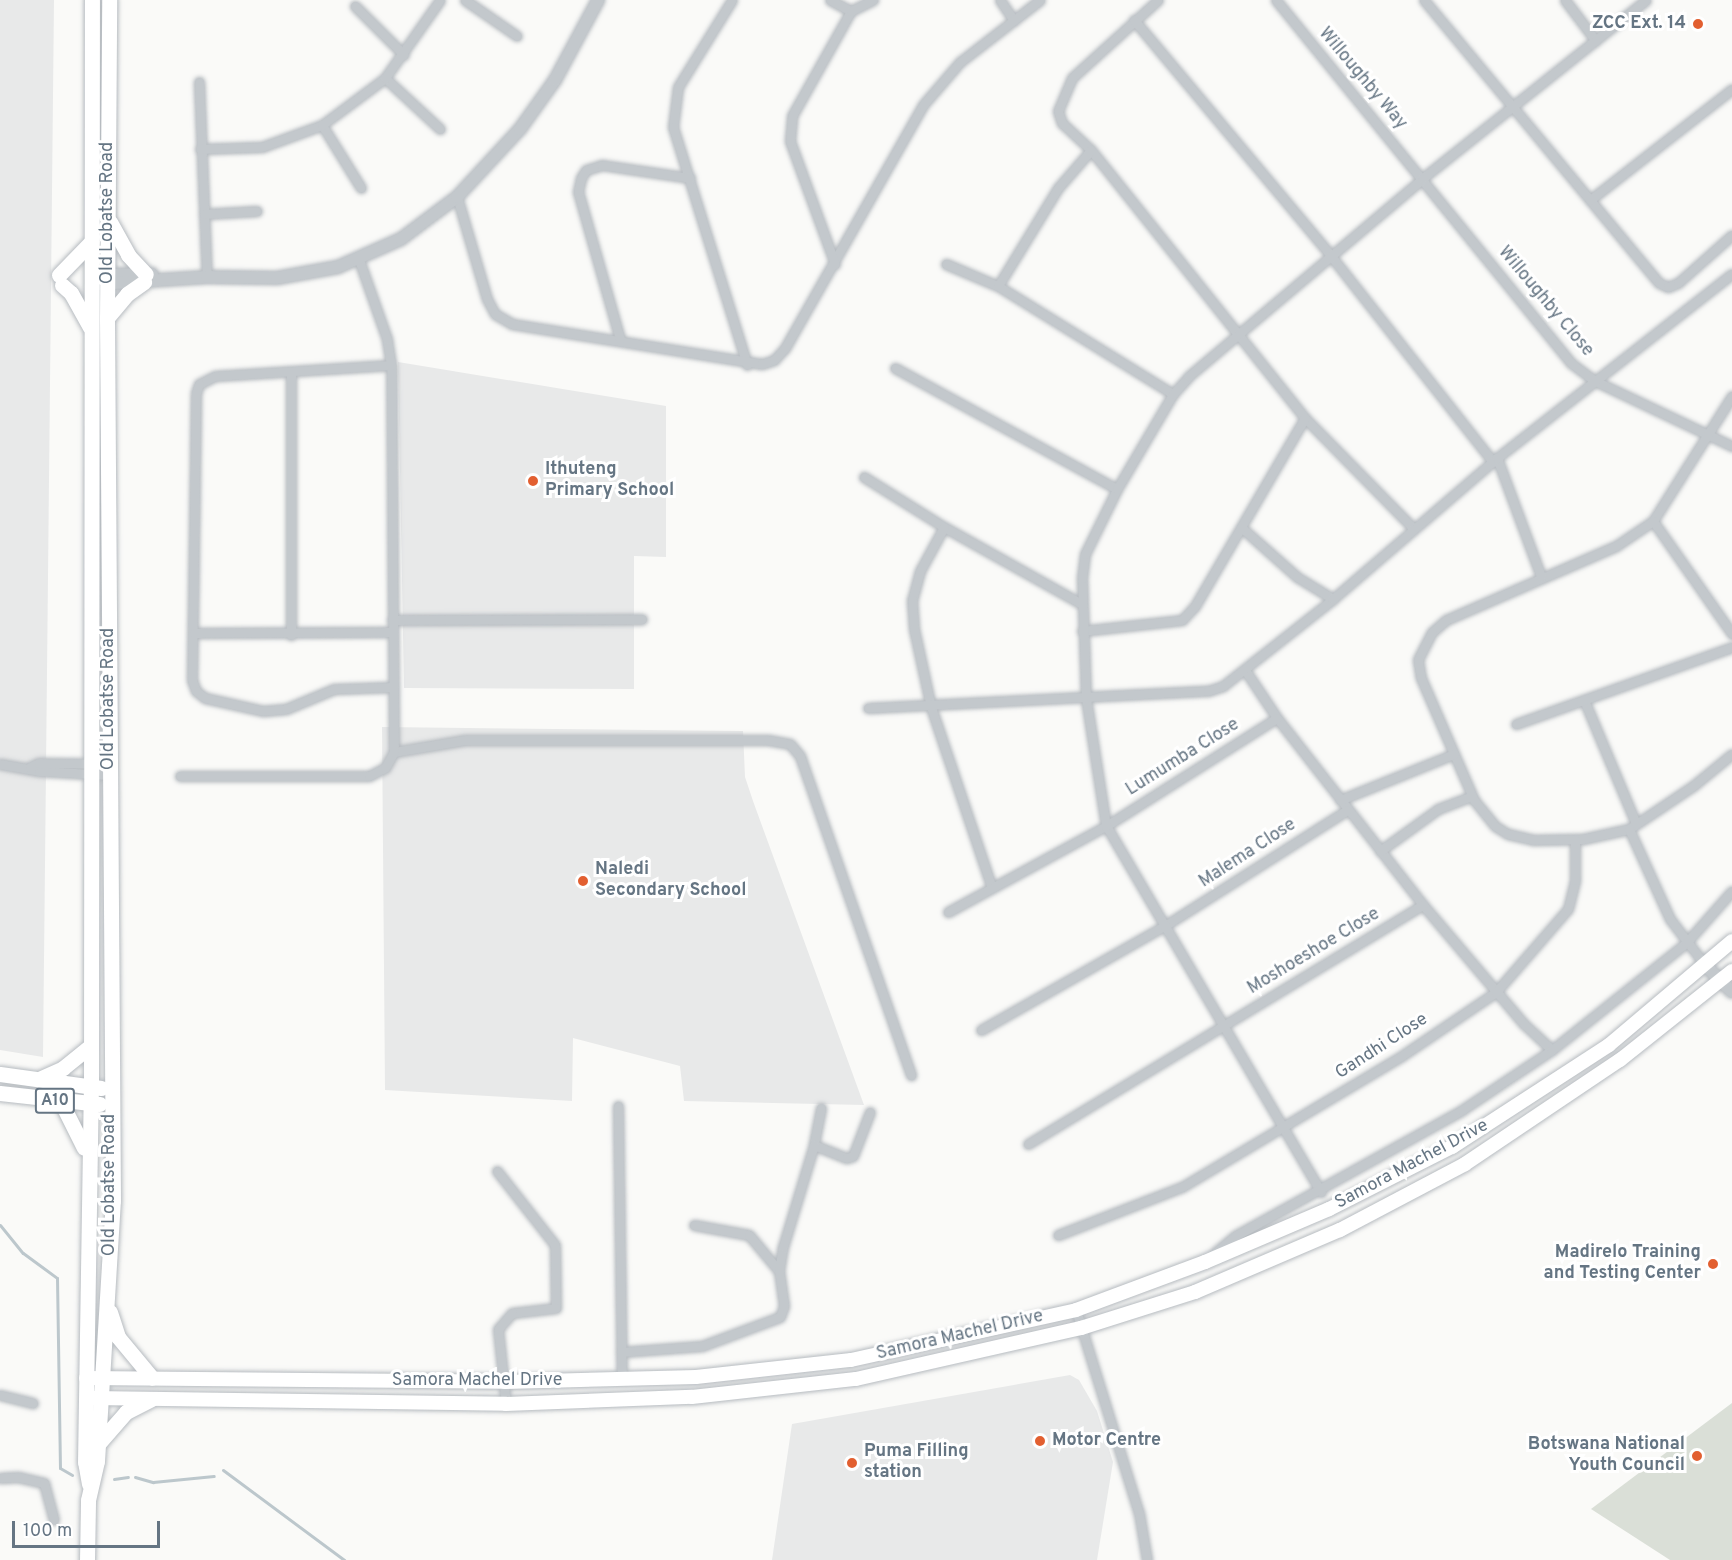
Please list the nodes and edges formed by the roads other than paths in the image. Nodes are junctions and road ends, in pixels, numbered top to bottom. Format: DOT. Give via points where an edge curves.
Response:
graph roads {
  1 [pos="92,0"];
  2 [pos="109,0"];
  3 [pos="440,0"];
  4 [pos="465,0"];
  5 [pos="598,0"];
  6 [pos="732,0"];
  7 [pos="830,0"];
  8 [pos="873,0"];
  9 [pos="1000,0"];
  10 [pos="1040,0"];
  11 [pos="1158,0"];
  12 [pos="1276,0"];
  13 [pos="1424,0"];
  14 [pos="1565,0"];
  15 [pos="1646,0"];
  16 [pos="356,6"];
  17 [pos="851,11"];
  18 [pos="1134,20"];
  19 [pos="1014,21"];
  20 [pos="517,36"];
  21 [pos="1596,41"];
  22 [pos="404,55"];
  23 [pos="385,78"];
  24 [pos="199,82"];
  25 [pos="1732,89"];
  26 [pos="1515,107"];
  27 [pos="322,125"];
  28 [pos="440,129"];
  29 [pos="200,149"];
  30 [pos="1090,150"];
  31 [pos="690,178"];
  32 [pos="1423,178"];
  33 [pos="361,188"];
  34 [pos="457,197"];
  35 [pos="1590,200"];
  36 [pos="257,211"];
  37 [pos="204,214"];
  38 [pos="107,216"];
  39 [pos="1732,235"];
  40 [pos="92,241"];
  41 [pos="1331,256"];
  42 [pos="359,260"];
  43 [pos="835,264"];
  44 [pos="946,264"];
  45 [pos="1732,274"];
  46 [pos="207,277"];
  47 [pos="145,278"];
  48 [pos="108,279"];
  49 [pos="91,280"];
  50 [pos="998,286"];
  51 [pos="106,318"];
  52 [pos="92,330"];
  53 [pos="1239,333"];
  54 [pos="620,339"];
  55 [pos="391,365"];
  56 [pos="747,365"];
  57 [pos="895,368"];
  58 [pos="291,372"];
  59 [pos="1595,381"];
  60 [pos="1173,394"];
  61 [pos="1732,396"];
  62 [pos="1305,418"];
  63 [pos="1708,433"];
  64 [pos="1732,446"];
  65 [pos="1495,460"];
  66 [pos="864,477"];
  67 [pos="1117,489"];
  68 [pos="1653,521"];
  69 [pos="944,527"];
  70 [pos="1242,528"];
  71 [pos="1413,528"];
  72 [pos="1541,576"];
  73 [pos="1333,598"];
  74 [pos="1082,604"];
  75 [pos="642,619"];
  76 [pos="392,620"];
  77 [pos="1082,631"];
  78 [pos="392,632"];
  79 [pos="194,633"];
  80 [pos="1732,634"];
  81 [pos="291,635"];
  82 [pos="1732,646"];
  83 [pos="1245,670"];
  84 [pos="393,687"];
  85 [pos="1086,698"];
  86 [pos="1584,700"];
  87 [pos="931,707"];
  88 [pos="868,708"];
  89 [pos="1277,718"];
  90 [pos="1516,724"];
  91 [pos="394,752"];
  92 [pos="1454,754"];
  93 [pos="1732,754"];
  94 [pos="0,764"];
  95 [pos="89,769"];
  96 [pos="109,769"];
  97 [pos="180,776"];
  98 [pos="1472,796"];
  99 [pos="1340,800"];
  100 [pos="1347,810"];
  101 [pos="1106,826"];
  102 [pos="1632,826"];
  103 [pos="1575,840"];
  104 [pos="1380,851"];
  105 [pos="992,888"];
  106 [pos="1732,891"];
  107 [pos="1423,905"];
  108 [pos="948,912"];
  109 [pos="1166,925"];
  110 [pos="1732,940"];
  111 [pos="1686,942"];
  112 [pos="1705,965"];
  113 [pos="1732,971"];
  114 [pos="1720,981"];
  115 [pos="1496,992"];
  116 [pos="1732,992"];
  117 [pos="1224,1027"];
  118 [pos="981,1030"];
  119 [pos="90,1046"];
  120 [pos="1552,1050"];
  121 [pos="0,1074"];
  122 [pos="911,1075"];
  123 [pos="39,1079"];
  124 [pos="91,1086"];
  125 [pos="110,1089"];
  126 [pos="0,1093"];
  127 [pos="61,1102"];
  128 [pos="90,1103"];
  129 [pos="111,1106"];
  130 [pos="618,1106"];
  131 [pos="821,1108"];
  132 [pos="870,1112"];
  133 [pos="1284,1128"];
  134 [pos="1028,1144"];
  135 [pos="814,1145"];
  136 [pos="87,1156"];
  137 [pos="497,1171"];
  138 [pos="1321,1192"];
  139 [pos="694,1225"];
  140 [pos="1058,1235"];
  141 [pos="1205,1262"];
  142 [pos="779,1271"];
  143 [pos="108,1303"];
  144 [pos="1076,1310"];
  145 [pos="1081,1328"];
  146 [pos="621,1352"];
  147 [pos="152,1378"];
  148 [pos="93,1379"];
  149 [pos="622,1380"];
  150 [pos="505,1382"];
  151 [pos="0,1395"];
  152 [pos="92,1398"];
  153 [pos="151,1399"];
  154 [pos="33,1403"];
  155 [pos="506,1404"];
  156 [pos="98,1444"];
  157 [pos="0,1478"];
  158 [pos="89,1486"];
  159 [pos="54,1520"];
  160 [pos="86,1560"];
  161 [pos="1147,1560"];
  1 -- 40 [label="main road, Old Lobatse Road"];
  2 -- 38 [label="main road, Old Lobatse Road"];
  3 -- 22 [label="street"];
  4 -- 20 [label="street"];
  5 -- 34 [label="street" via="555,80 526,121"];
  6 -- 31 [label="street" via="678,87 673,106 673,127"];
  7 -- 17 [label="street"];
  8 -- 17 [label="street"];
  9 -- 19 [label="street"];
  10 -- 19 [label="street"];
  11 -- 18 [label="street"];
  12 -- 32 [label="street, Willoughby Way"];
  13 -- 26 [label="street"];
  14 -- 21 [label="street"];
  15 -- 21 [label="street"];
  16 -- 22 [label="street"];
  17 -- 43 [label="street" via="800,96 792,116 789,141"];
  18 -- 30 [label="street" via="1072,78 1063,94 1058,111 1062,123"];
  18 -- 41 [label="street"];
  19 -- 43 [label="street" via="960,62 923,105"];
  21 -- 26 [label="street"];
  22 -- 23 [label="street"];
  23 -- 27 [label="street"];
  23 -- 28 [label="street"];
  24 -- 29 [label="street"];
  25 -- 35 [label="street"];
  26 -- 32 [label="street"];
  26 -- 35 [label="street"];
  27 -- 29 [label="street" via="262,147"];
  27 -- 33 [label="street"];
  29 -- 37 [label="street"];
  30 -- 50 [label="street" via="1058,188"];
  30 -- 53 [label="street"];
  31 -- 54 [label="street" via="602,165 586,170 581,178 578,192"];
  31 -- 56 [label="street"];
  32 -- 41 [label="street"];
  32 -- 59 [label="street, Willoughby Close" via="1548,337 1571,363"];
  34 -- 42 [label="street" via="401,239"];
  34 -- 54 [label="street" via="495,314 512,324"];
  35 -- 39 [label="street" via="1659,283 1668,287 1678,283"];
  36 -- 37 [label="street"];
  37 -- 46 [label="street"];
  38 -- 47 [label="main road"];
  38 -- 48 [label="main road, Old Lobatse Road"];
  40 -- 49 [label="main road, Old Lobatse Road"];
  40 -- 52 [label="main road" via="60,280"];
  41 -- 53 [label="street"];
  41 -- 65 [label="street"];
  42 -- 46 [label="street" via="277,278"];
  42 -- 55 [label="street" via="387,339"];
  43 -- 56 [label="street" via="785,348 774,360"];
  44 -- 50 [label="street"];
  45 -- 59 [label="street"];
  46 -- 47 [label="street"];
  47 -- 48 [label="street"];
  47 -- 51 [label="main road"];
  48 -- 49 [label="street"];
  48 -- 51 [label="main road, Old Lobatse Road"];
  49 -- 52 [label="main road, Old Lobatse Road"];
  50 -- 60 [label="street"];
  51 -- 96 [label="main road, Old Lobatse Road"];
  52 -- 95 [label="main road, Old Lobatse Road"];
  53 -- 60 [label="street"];
  53 -- 62 [label="street"];
  54 -- 56 [label="street"];
  55 -- 58 [label="street"];
  55 -- 76 [label="street" via="395,490"];
  57 -- 67 [label="street"];
  58 -- 79 [label="street" via="215,376 203,380 196,393"];
  58 -- 81 [label="street"];
  59 -- 63 [label="street, Willoughby Close"];
  59 -- 65 [label="street"];
  60 -- 67 [label="street"];
  61 -- 63 [label="street"];
  62 -- 70 [label="street"];
  62 -- 71 [label="street"];
  63 -- 64 [label="street, Willoughby Close"];
  63 -- 68 [label="street"];
  65 -- 71 [label="street"];
  65 -- 72 [label="street"];
  66 -- 69 [label="street"];
  67 -- 74 [label="street" via="1085,554"];
  68 -- 72 [label="street" via="1616,546"];
  68 -- 80 [label="street"];
  69 -- 74 [label="street"];
  69 -- 87 [label="street" via="920,571 912,600"];
  70 -- 73 [label="street" via="1298,577"];
  70 -- 77 [label="street" via="1195,606 1182,620"];
  71 -- 73 [label="street"];
  72 -- 92 [label="street" via="1446,620 1422,646 1418,660 1421,678"];
  73 -- 83 [label="street"];
  74 -- 77 [label="street"];
  75 -- 76 [label="street"];
  76 -- 78 [label="street"];
  77 -- 85 [label="street"];
  78 -- 81 [label="street"];
  78 -- 84 [label="street"];
  79 -- 81 [label="street"];
  79 -- 84 [label="street" via="193,685 205,698 234,707 286,709 334,688"];
  82 -- 86 [label="street"];
  83 -- 85 [label="street" via="1208,691"];
  83 -- 89 [label="street"];
  84 -- 91 [label="street"];
  85 -- 87 [label="street"];
  85 -- 101 [label="street"];
  86 -- 90 [label="street"];
  86 -- 102 [label="street"];
  87 -- 88 [label="street"];
  87 -- 105 [label="street"];
  89 -- 99 [label="street"];
  89 -- 101 [label="street, Lumumba Close"];
  91 -- 97 [label="street" via="385,768 369,776"];
  91 -- 122 [label="street" via="465,740 768,740 790,744 800,756"];
  92 -- 98 [label="street"];
  92 -- 99 [label="street"];
  93 -- 102 [label="street" via="1693,786"];
  94 -- 95 [label="street"];
  95 -- 96 [label="street"];
  95 -- 119 [label="main road, Old Lobatse Road"];
  96 -- 125 [label="main road, Old Lobatse Road"];
  98 -- 103 [label="street" via="1495,826 1508,834 1533,840"];
  98 -- 104 [label="street" via="1438,809"];
  99 -- 100 [label="street"];
  100 -- 104 [label="street"];
  100 -- 109 [label="street, Malema Close"];
  101 -- 105 [label="street, Lumumba Close"];
  101 -- 109 [label="street"];
  102 -- 103 [label="street"];
  102 -- 111 [label="street" via="1670,919"];
  103 -- 115 [label="street, Gandhi Close" via="1575,880 1568,909"];
  104 -- 107 [label="street"];
  105 -- 108 [label="street, Lumumba Close"];
  106 -- 111 [label="street"];
  107 -- 115 [label="street"];
  107 -- 117 [label="street, Moshoeshoe Close"];
  109 -- 117 [label="street"];
  109 -- 118 [label="street, Malema Close"];
  110 -- 112 [label="main road, Samora Machel Drive"];
  111 -- 112 [label="street"];
  111 -- 120 [label="street"];
  112 -- 114 [label="street"];
  112 -- 141 [label="main road, Samora Machel Drive" via="1609,1045 1452,1148 1329,1209"];
  113 -- 114 [label="main road, Samora Machel Drive"];
  114 -- 116 [label="street"];
  114 -- 145 [label="main road, Samora Machel Drive" via="1620,1060 1465,1164 1340,1230 1195,1292"];
  115 -- 120 [label="street"];
  115 -- 133 [label="street, Gandhi Close"];
  117 -- 133 [label="street"];
  117 -- 134 [label="street, Moshoeshoe Close"];
  119 -- 123 [label="main road, A10" via="63,1068"];
  119 -- 124 [label="main road, Old Lobatse Road"];
  120 -- 138 [label="street" via="1462,1110"];
  121 -- 123 [label="main road, A10"];
  123 -- 124 [label="main road, A10"];
  124 -- 125 [label="main road, A10"];
  124 -- 128 [label="main road, Old Lobatse Road"];
  125 -- 129 [label="main road, Old Lobatse Road"];
  126 -- 127 [label="main road, A10"];
  127 -- 128 [label="main road, A10"];
  127 -- 136 [label="main road"];
  128 -- 129 [label="main road, A10"];
  128 -- 136 [label="main road, Old Lobatse Road"];
  129 -- 143 [label="main road, Old Lobatse Road" via="113,1201"];
  130 -- 146 [label="street"];
  131 -- 135 [label="street"];
  132 -- 135 [label="street" via="850,1158"];
  133 -- 138 [label="street"];
  133 -- 140 [label="street, Gandhi Close" via="1172,1192"];
  135 -- 142 [label="street"];
  136 -- 148 [label="main road, Old Lobatse Road"];
  137 -- 150 [label="street" via="555,1245 556,1308 512,1313 498,1329"];
  138 -- 141 [label="street" via="1235,1236"];
  139 -- 142 [label="street" via="749,1235"];
  141 -- 144 [label="main road, Samora Machel Drive"];
  142 -- 146 [label="street" via="784,1306 776,1320 702,1346"];
  143 -- 147 [label="main road" via="118,1337"];
  143 -- 148 [label="main road, Old Lobatse Road"];
  144 -- 145 [label="street"];
  144 -- 149 [label="main road, Samora Machel Drive" via="851,1360 696,1377"];
  145 -- 155 [label="main road, Samora Machel Drive" via="856,1379 692,1397"];
  145 -- 161 [label="street" via="1139,1513"];
  146 -- 149 [label="street"];
  147 -- 148 [label="main road, Samora Machel Drive"];
  147 -- 150 [label="main road, Samora Machel Drive"];
  148 -- 152 [label="main road, Old Lobatse Road"];
  149 -- 150 [label="main road, Samora Machel Drive"];
  150 -- 155 [label="street"];
  151 -- 154 [label="street"];
  152 -- 153 [label="main road, Samora Machel Drive"];
  152 -- 156 [label="main road"];
  152 -- 158 [label="main road" via="85,1462"];
  153 -- 155 [label="main road, Samora Machel Drive"];
  153 -- 156 [label="main road" via="126,1412"];
  156 -- 158 [label="main road"];
  157 -- 159 [label="street" via="18,1477 44,1484"];
  158 -- 160 [label="main road"];
}
